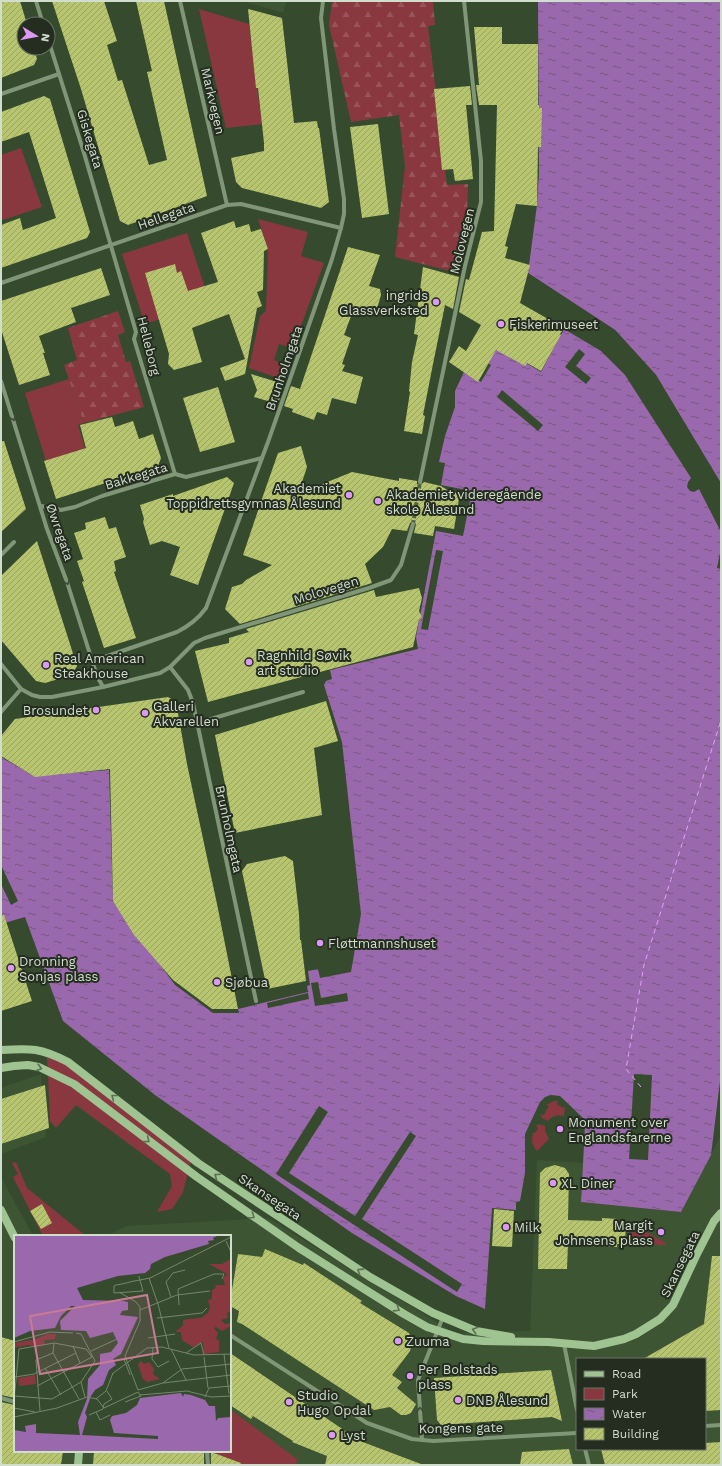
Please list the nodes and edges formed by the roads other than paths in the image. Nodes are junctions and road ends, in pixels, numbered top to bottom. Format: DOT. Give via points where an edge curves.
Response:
graph roads {
  1 [pos="36,1"];
  2 [pos="180,1"];
  3 [pos="323,1"];
  4 [pos="464,1"];
  5 [pos="41,16"];
  6 [pos="53,56"];
  7 [pos="59,74"];
  8 [pos="1,94"];
  9 [pos="227,206"];
  10 [pos="341,228"];
  11 [pos="111,246"];
  12 [pos="1,283"];
  13 [pos="1,381"];
  14 [pos="262,458"];
  15 [pos="175,474"];
  16 [pos="420,482"];
  17 [pos="40,506"];
  18 [pos="413,524"];
  19 [pos="14,542"];
  20 [pos="1,555"];
  21 [pos="94,661"];
  22 [pos="1,664"];
  23 [pos="170,667"];
  24 [pos="103,687"];
  25 [pos="21,689"];
  26 [pos="303,692"];
  27 [pos="1,712"];
  28 [pos="197,723"];
  29 [pos="256,1001"];
  30 [pos="1,1050"];
  31 [pos="1,1068"];
  32 [pos="1,1210"];
  33 [pos="721,1213"];
  34 [pos="14,1236"];
  35 [pos="443,1317"];
  36 [pos="438,1331"];
  37 [pos="231,1336"];
  38 [pos="541,1342"];
  39 [pos="564,1343"];
  40 [pos="1,1398"];
  41 [pos="14,1402"];
  42 [pos="576,1405"];
  43 [pos="721,1425"];
  44 [pos="706,1426"];
  45 [pos="576,1434"];
  46 [pos="422,1440"];
  47 [pos="585,1450"];
  48 [pos="79,1452"];
  49 [pos="207,1452"];
  50 [pos="78,1465"];
  51 [pos="208,1465"];
  52 [pos="589,1465"];
  1 -- 5 [label="street"];
  2 -- 9 [label="street, Markvegen"];
  3 -- 10 [label="street, Brunholmgata" via="321,18 344,199"];
  4 -- 16 [label="street, Molovegen" via="481,161 481,202 465,266"];
  6 -- 7 [label="street, Giskegata"];
  7 -- 8 [label="street"];
  7 -- 11 [label="street, Giskegata"];
  9 -- 10 [label="street, Hellegata" via="241,204"];
  9 -- 11 [label="street, Hellegata"];
  10 -- 14 [label="street, Brunholmgata"];
  11 -- 12 [label="street, Hellegata"];
  11 -- 15 [label="street, Helleborg" via="136,332 134,339"];
  13 -- 17 [label="street, Øwregata, one-way"];
  14 -- 15 [label="street, Bakkegata" via="186,477"];
  14 -- 21 [label="street, Brunholmgata" via="206,608 198,620 177,632"];
  15 -- 17 [label="street, Bakkegata" via="61,510"];
  17 -- 21 [label="street, Øwregata, one-way"];
  18 -- 23 [label="street, Molovegen" via="401,565 391,580 209,637 194,643"];
  19 -- 20 [label="street"];
  21 -- 24 [label="street, Øwregata" via="97,676"];
  22 -- 25 [label="street"];
  23 -- 24 [label="street" via="160,673"];
  23 -- 28 [label="street, Brunholmgata" via="188,690"];
  24 -- 25 [label="street" via="46,697 32,695"];
  25 -- 27 [label="street"];
  26 -- 28 [label="street"];
  28 -- 29 [label="street, Brunholmgata"];
  35 -- 30 [label="street, Skansegata, one-way" via="370,1277 198,1163 68,1062 37,1049"];
  31 -- 36 [label="street, Skansegata, one-way" via="39,1067 74,1084 197,1177 293,1244 404,1314"];
  32 -- 34 [label="street"];
  33 -- 39 [label="street, Skansegata" via="714,1221 676,1300 660,1319 636,1334 612,1342 594,1346"];
  35 -- 36 [label="street"];
  38 -- 35 [label="street, Skansegata, one-way" via="476,1331"];
  36 -- 38 [label="street, Skansegata" via="463,1339"];
  46 -- 36 [label="street, one-way" via="418,1380"];
  37 -- 46 [label="street, Kongens gate" via="367,1423"];
  38 -- 39 [label="street, Skansegata"];
  39 -- 42 [label="street"];
  40 -- 41 [label="street"];
  43 -- 44 [label="street"];
  45 -- 46 [label="street, Kongens gate"];
  47 -- 52 [label="street"];
  48 -- 50 [label="street"];
  49 -- 51 [label="street"];
}
